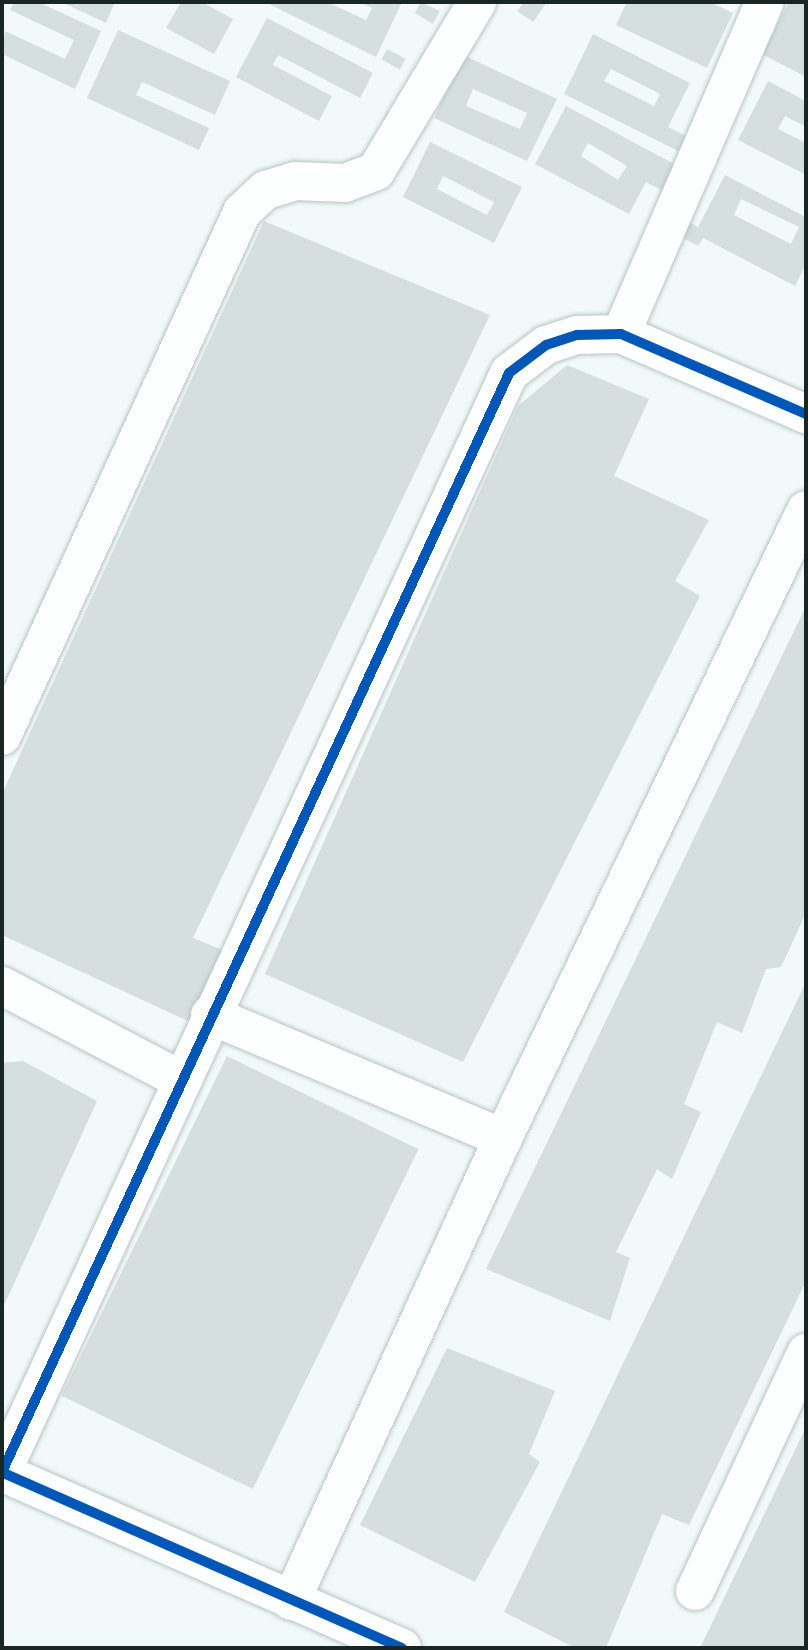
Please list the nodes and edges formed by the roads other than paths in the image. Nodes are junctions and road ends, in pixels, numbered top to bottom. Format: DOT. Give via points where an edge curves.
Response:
graph roads {
  1 [pos="477,2"];
  2 [pos="765,2"];
  3 [pos="621,334"];
  4 [pos="806,414"];
  5 [pos="806,510"];
  6 [pos="2,736"];
  7 [pos="2,986"];
  8 [pos="210,1015"];
  9 [pos="179,1079"];
  10 [pos="503,1138"];
  11 [pos="806,1353"];
  12 [pos="695,1591"];
  13 [pos="291,1601"];
  14 [pos="402,1648"];
  1 -- 6 [label="street" via="376,171 345,183 276,187 242,212"];
  2 -- 3 [label="street"];
  3 -- 4 [label="street"];
  3 -- 8 [label="street" via="577,335 546,345 509,373"];
  5 -- 10 [label="street"];
  7 -- 9 [label="street"];
  8 -- 9 [label="street"];
  8 -- 10 [label="street"];
  9 -- 13 [label="street" via="2,1472"];
  10 -- 13 [label="street"];
  11 -- 12 [label="street"];
  13 -- 14 [label="street"];
}
